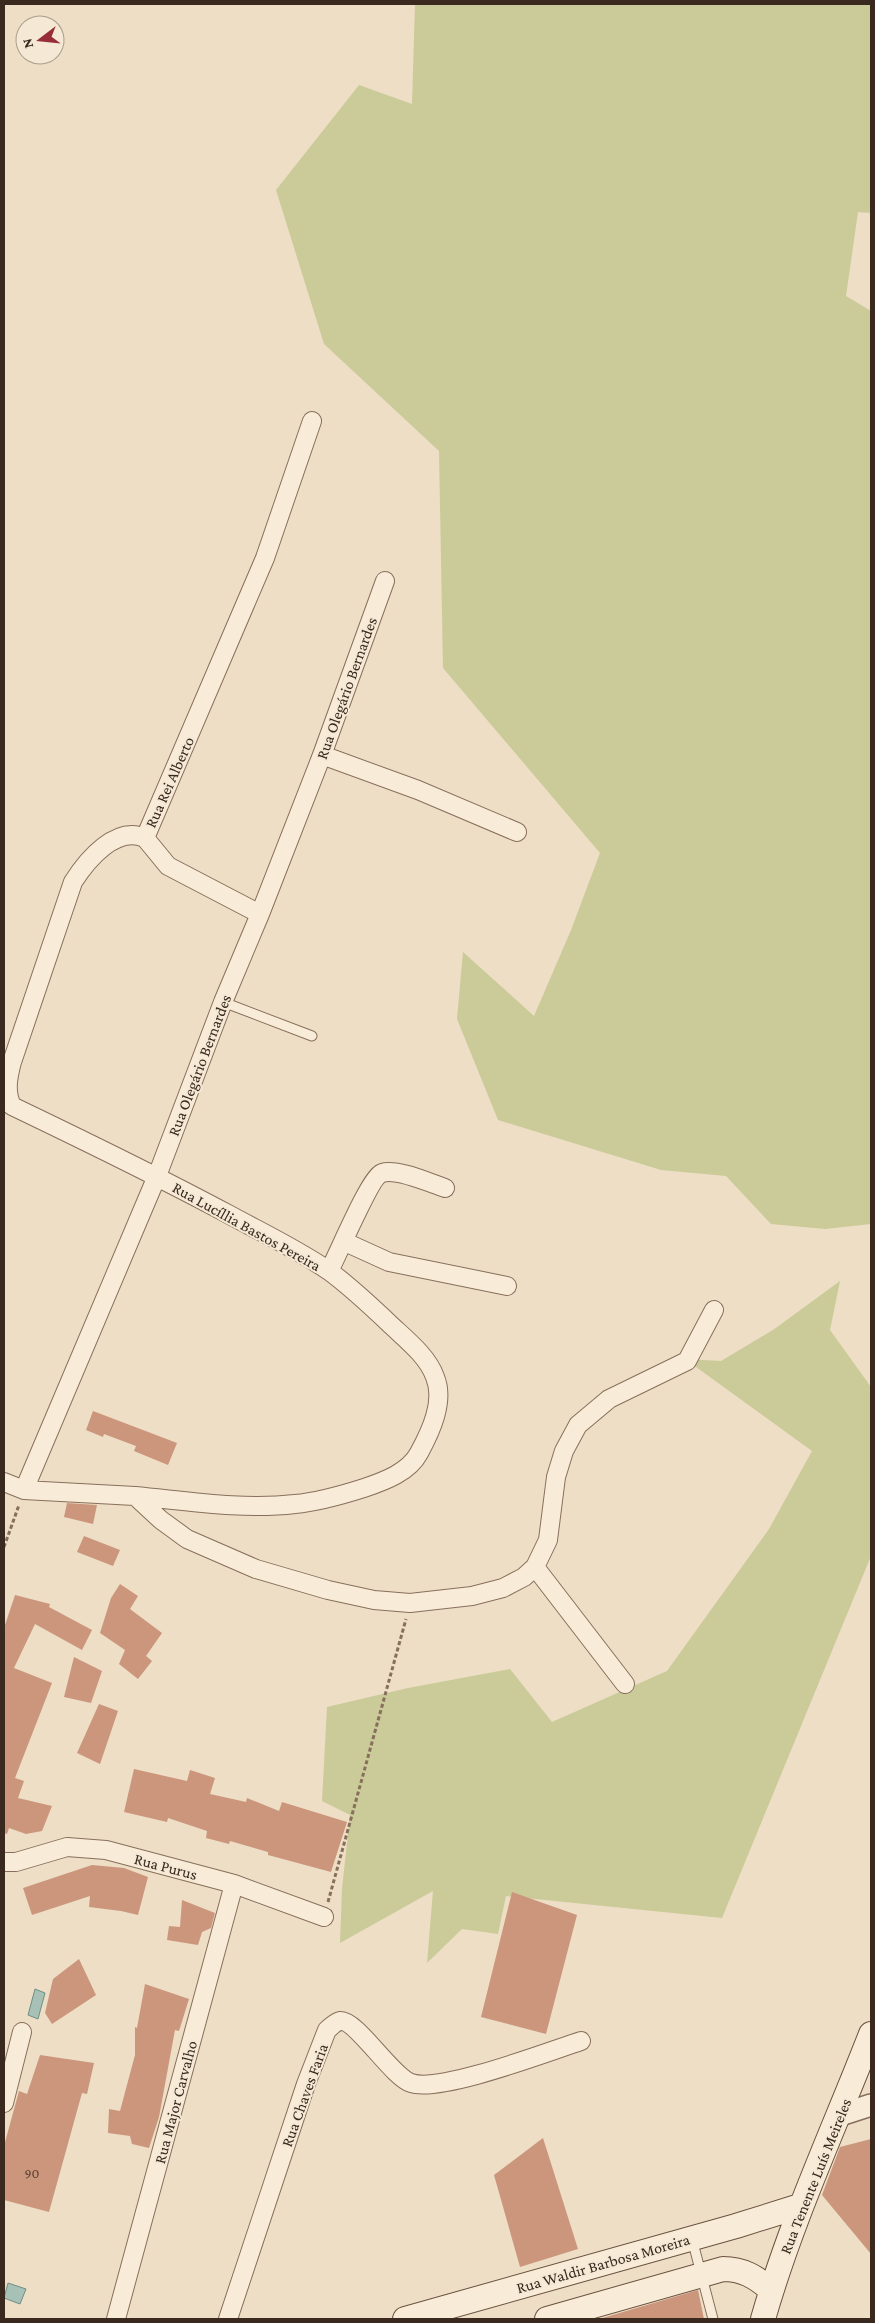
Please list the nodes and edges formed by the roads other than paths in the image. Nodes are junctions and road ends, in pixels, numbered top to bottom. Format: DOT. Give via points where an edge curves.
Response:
graph roads {
  1 [pos="312,421"];
  2 [pos="385,581"];
  3 [pos="322,756"];
  4 [pos="517,832"];
  5 [pos="145,838"];
  6 [pos="260,914"];
  7 [pos="223,1002"];
  8 [pos="312,1036"];
  9 [pos="12,1106"];
  10 [pos="157,1176"];
  11 [pos="446,1188"];
  12 [pos="345,1242"];
  13 [pos="329,1271"];
  14 [pos="507,1286"];
  15 [pos="714,1310"];
  16 [pos="4,1482"];
  17 [pos="24,1490"];
  18 [pos="135,1496"];
  19 [pos="535,1567"];
  20 [pos="625,1684"];
  21 [pos="4,1862"];
  22 [pos="234,1884"];
  23 [pos="324,1917"];
  24 [pos="22,2032"];
  25 [pos="871,2034"];
  26 [pos="581,2041"];
  27 [pos="4,2103"];
  28 [pos="870,2108"];
  29 [pos="840,2115"];
  30 [pos="800,2206"];
  31 [pos="692,2238"];
  32 [pos="702,2273"];
  33 [pos="771,2290"];
  34 [pos="116,2319"];
  35 [pos="228,2319"];
  36 [pos="405,2319"];
  37 [pos="546,2319"];
  38 [pos="713,2319"];
  39 [pos="762,2319"];
  1 -- 5 [label="street, Rua Rei Alberto" via="265,558"];
  2 -- 3 [label="street, Rua Olegário Bernardes"];
  3 -- 4 [label="street" via="418,790"];
  3 -- 6 [label="street, Rua Olegário Bernardes"];
  5 -- 6 [label="street" via="168,866"];
  5 -- 9 [label="street, Rua Rei Alberto" via="130,834 120,836 86,865 73,882 9,1075 8,1094"];
  6 -- 7 [label="street, Rua Olegário Bernardes"];
  7 -- 8 [label="lane"];
  7 -- 10 [label="street, Rua Olegário Bernardes"];
  9 -- 10 [label="street, Rua Lucíllia Bastos Pereira"];
  10 -- 13 [label="street, Rua Lucíllia Bastos Pereira"];
  10 -- 17 [label="street, Rua Olegário Bernardes"];
  11 -- 12 [label="street" via="400,1173 377,1175 366,1192"];
  12 -- 13 [label="street"];
  12 -- 14 [label="street" via="389,1262"];
  13 -- 18 [label="street, Rua Lucíllia Bastos Pereira" via="399,1332 427,1360 435,1376 439,1390 435,1413 428,1437 416,1459 406,1469 379,1483 296,1504 254,1507"];
  15 -- 19 [label="street" via="687,1361 609,1399 574,1431 556,1477 548,1540"];
  16 -- 17 [label="street, Rua Lucíllia Bastos Pereira"];
  17 -- 18 [label="street, Rua Lucíllia Bastos Pereira"];
  18 -- 19 [label="street" via="187,1539 256,1569 374,1600 410,1604 472,1596 503,1588 524,1578"];
  19 -- 20 [label="street"];
  21 -- 22 [label="street, Rua Purus" via="16,1862 67,1848 106,1850"];
  22 -- 23 [label="street, Rua Purus"];
  22 -- 34 [label="street, Rua Major Carvalho"];
  24 -- 27 [label="street"];
  25 -- 29 [label="main road, Rua Tenente Luís Meireles"];
  26 -- 35 [label="street, Rua Chaves Faria" via="455,2081 422,2086 408,2082 344,2022 332,2025 327,2030 306,2084"];
  28 -- 29 [label="street"];
  29 -- 30 [label="main road, Rua Tenente Luís Meireles"];
  30 -- 31 [label="main road, Rua Waldir Barbosa Moreira"];
  30 -- 33 [label="main road, Rua Tenente Luís Meireles"];
  31 -- 32 [label="lane"];
  31 -- 36 [label="main road, Rua Waldir Barbosa Moreira"];
  32 -- 33 [label="main road" via="737,2269 751,2274"];
  32 -- 37 [label="main road"];
  32 -- 38 [label="lane"];
  33 -- 39 [label="main road, Rua Tenente Luís Meireles"];
}
